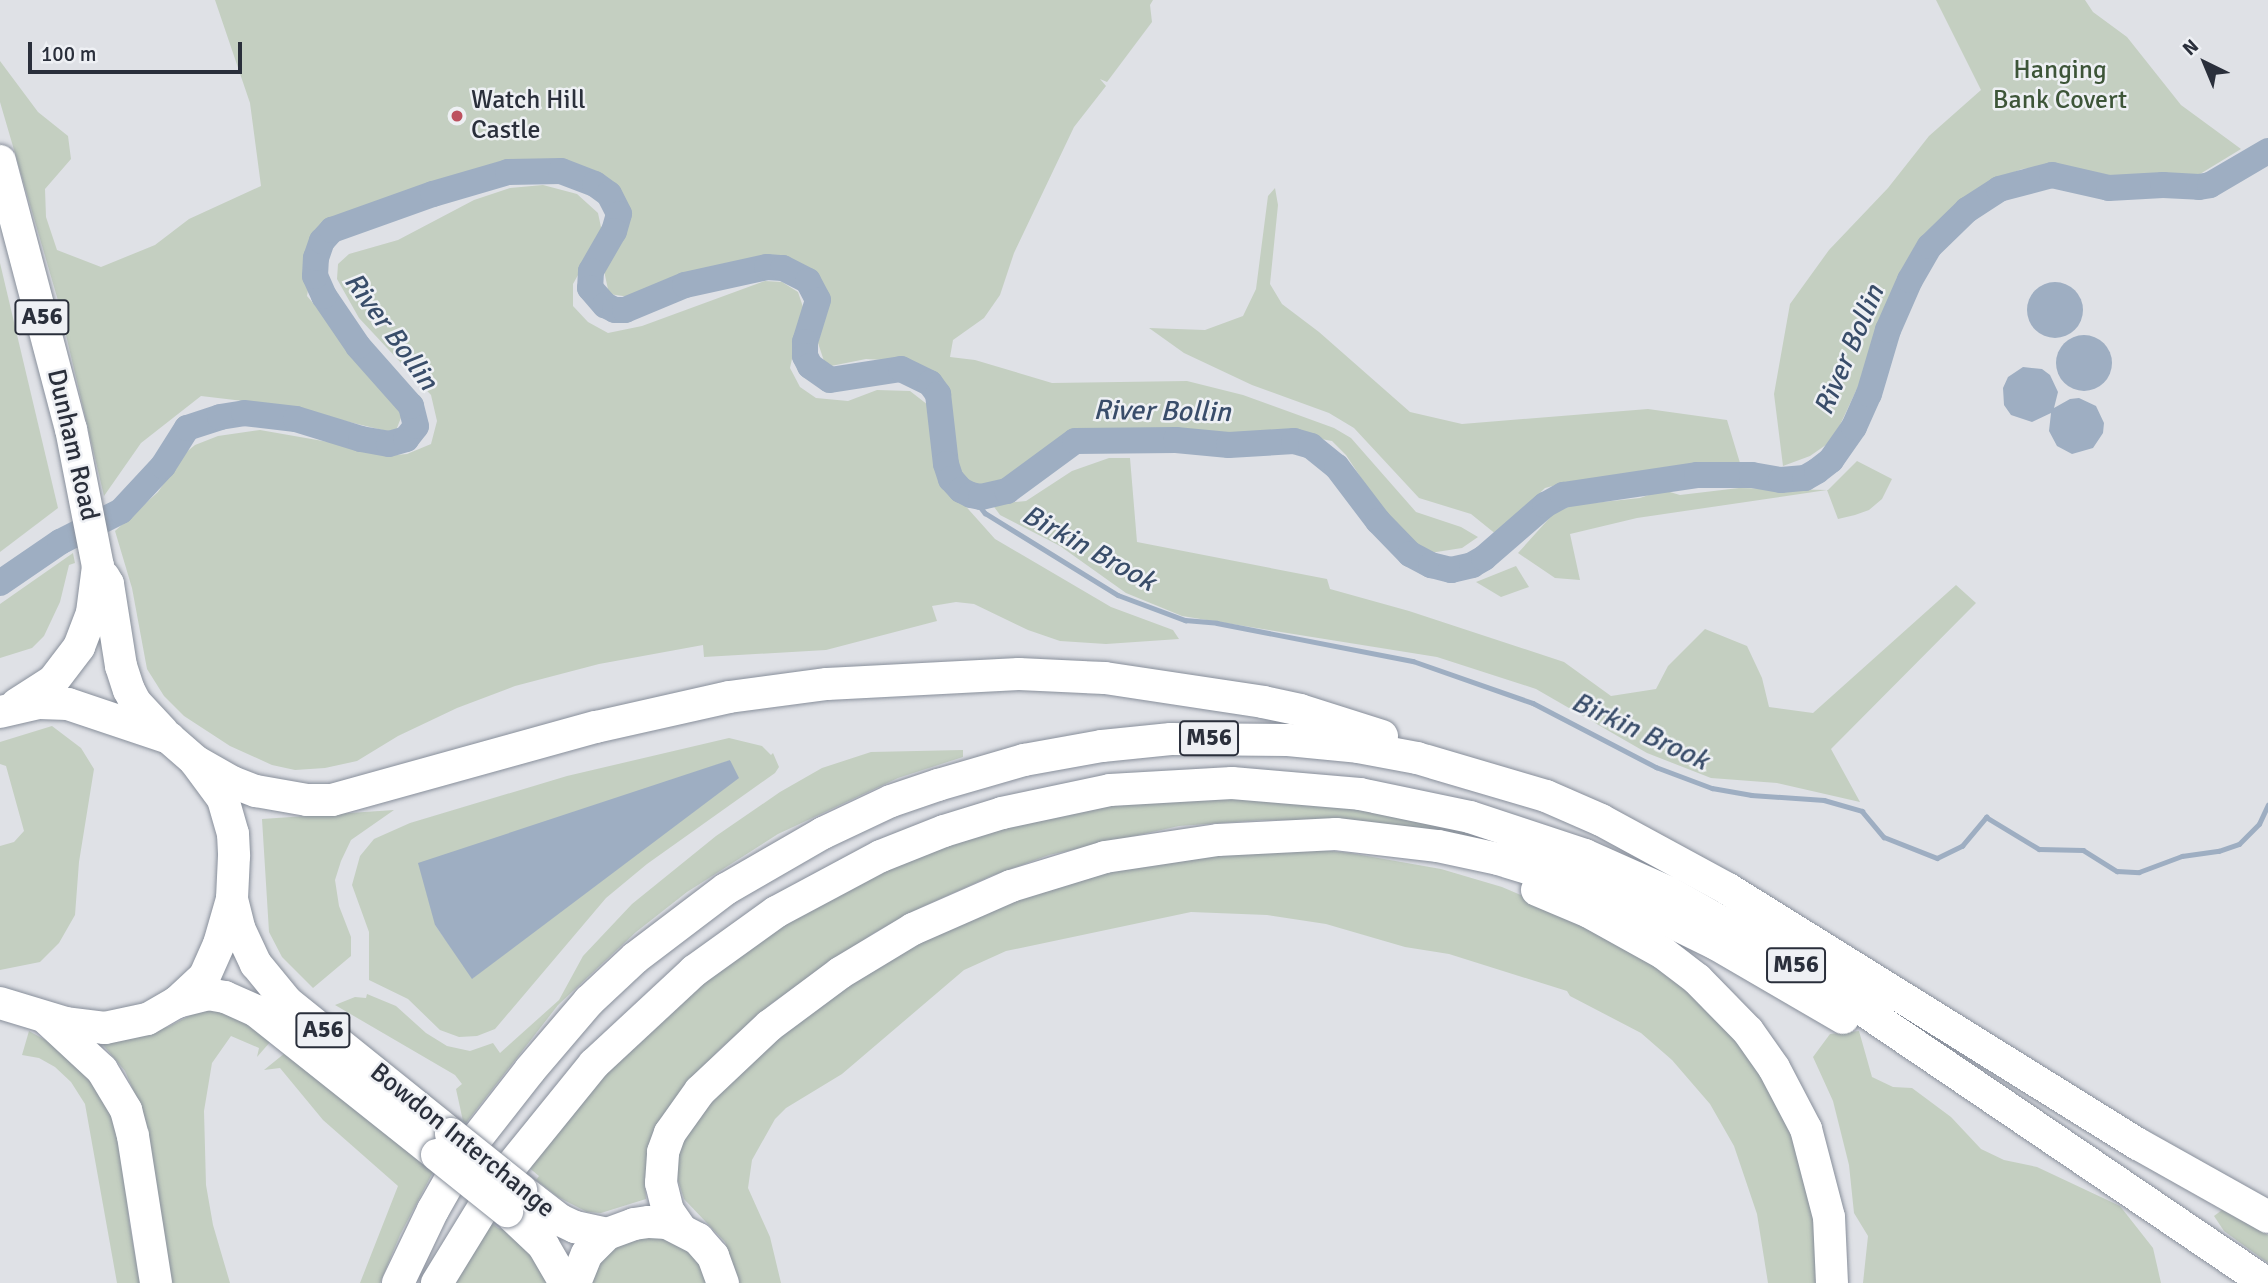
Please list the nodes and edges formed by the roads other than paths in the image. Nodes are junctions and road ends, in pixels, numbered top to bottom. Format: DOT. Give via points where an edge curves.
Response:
graph roads {
  1 [pos="0,161"];
  2 [pos="97,562"];
  3 [pos="2,711"];
  4 [pos="169,738"];
  5 [pos="195,761"];
  6 [pos="1490,778"];
  7 [pos="1262,837"];
  8 [pos="232,899"];
  9 [pos="177,1002"];
  10 [pos="0,1003"];
  11 [pos="46,1018"];
  12 [pos="2039,1129"];
  13 [pos="444,1144"];
  14 [pos="514,1200"];
  15 [pos="2268,1217"];
  16 [pos="680,1228"];
  17 [pos="607,1234"];
  18 [pos="156,1283"];
  19 [pos="398,1283"];
  20 [pos="437,1283"];
  21 [pos="565,1283"];
  22 [pos="575,1283"];
  23 [pos="723,1283"];
  24 [pos="1832,1283"];
  25 [pos="2266,1283"];
  1 -- 2 [label="highway, Dunham Road / A56" via="84,491"];
  2 -- 3 [label="highway, Dunham Road / A56" via="88,628 65,670 33,697"];
  2 -- 4 [label="highway, Dunham Road / A56" via="108,584 129,690"];
  3 -- 4 [label="highway, A56" via="39,703 68,704"];
  4 -- 5 [label="highway, A56"];
  5 -- 6 [label="highway" via="256,791 332,800 596,727 729,697 827,684 1019,674 1105,678 1300,710 1419,746"];
  5 -- 8 [label="highway, A56" via="214,783 229,814 234,856"];
  6 -- 15 [label="highway, M56" via="1546,796 1670,855 2138,1144"];
  6 -- 19 [label="highway, M56" via="1357,747 1288,740 1171,739 1024,760 891,802 822,833 726,889 635,958 589,1001 466,1152"];
  7 -- 12 [label="highway" via="1336,834 1438,846 1616,895 1716,944"];
  7 -- 16 [label="highway" via="1156,848 1071,865 950,911 839,973 745,1048 683,1112 670,1133 660,1171 668,1211"];
  7 -- 24 [label="highway" via="1392,850 1522,885 1607,922 1663,953 1697,979 1748,1031 1774,1068 1806,1129 1829,1217"];
  8 -- 9 [label="highway, A56" via="212,963 194,989"];
  8 -- 13 [label="highway, Bowdon Interchange / A56" via="256,964 287,1002"];
  9 -- 11 [label="highway, A56" via="147,1019 105,1028"];
  9 -- 13 [label="highway, Bowdon Interchange / A56" via="208,994 256,1010"];
  10 -- 11 [label="highway, A56"];
  11 -- 18 [label="highway" via="102,1070 126,1110"];
  12 -- 20 [label="highway, M56" via="1751,936 1585,855 1469,817 1360,794 1231,783 1124,789 1056,799 944,831 828,883 736,940 660,1001 594,1065 500,1180"];
  12 -- 25 [label="highway, M56"];
  13 -- 14 [label="highway, Bowdon Interchange / A56, bridge"];
  14 -- 17 [label="highway, Bowdon Interchange / A56" via="575,1227"];
  14 -- 21 [label="highway, Bowdon Interchange / A56"];
  16 -- 17 [label="highway" via="649,1222"];
  16 -- 23 [label="highway" via="713,1256"];
  17 -- 22 [label="highway" via="587,1254"];
}
